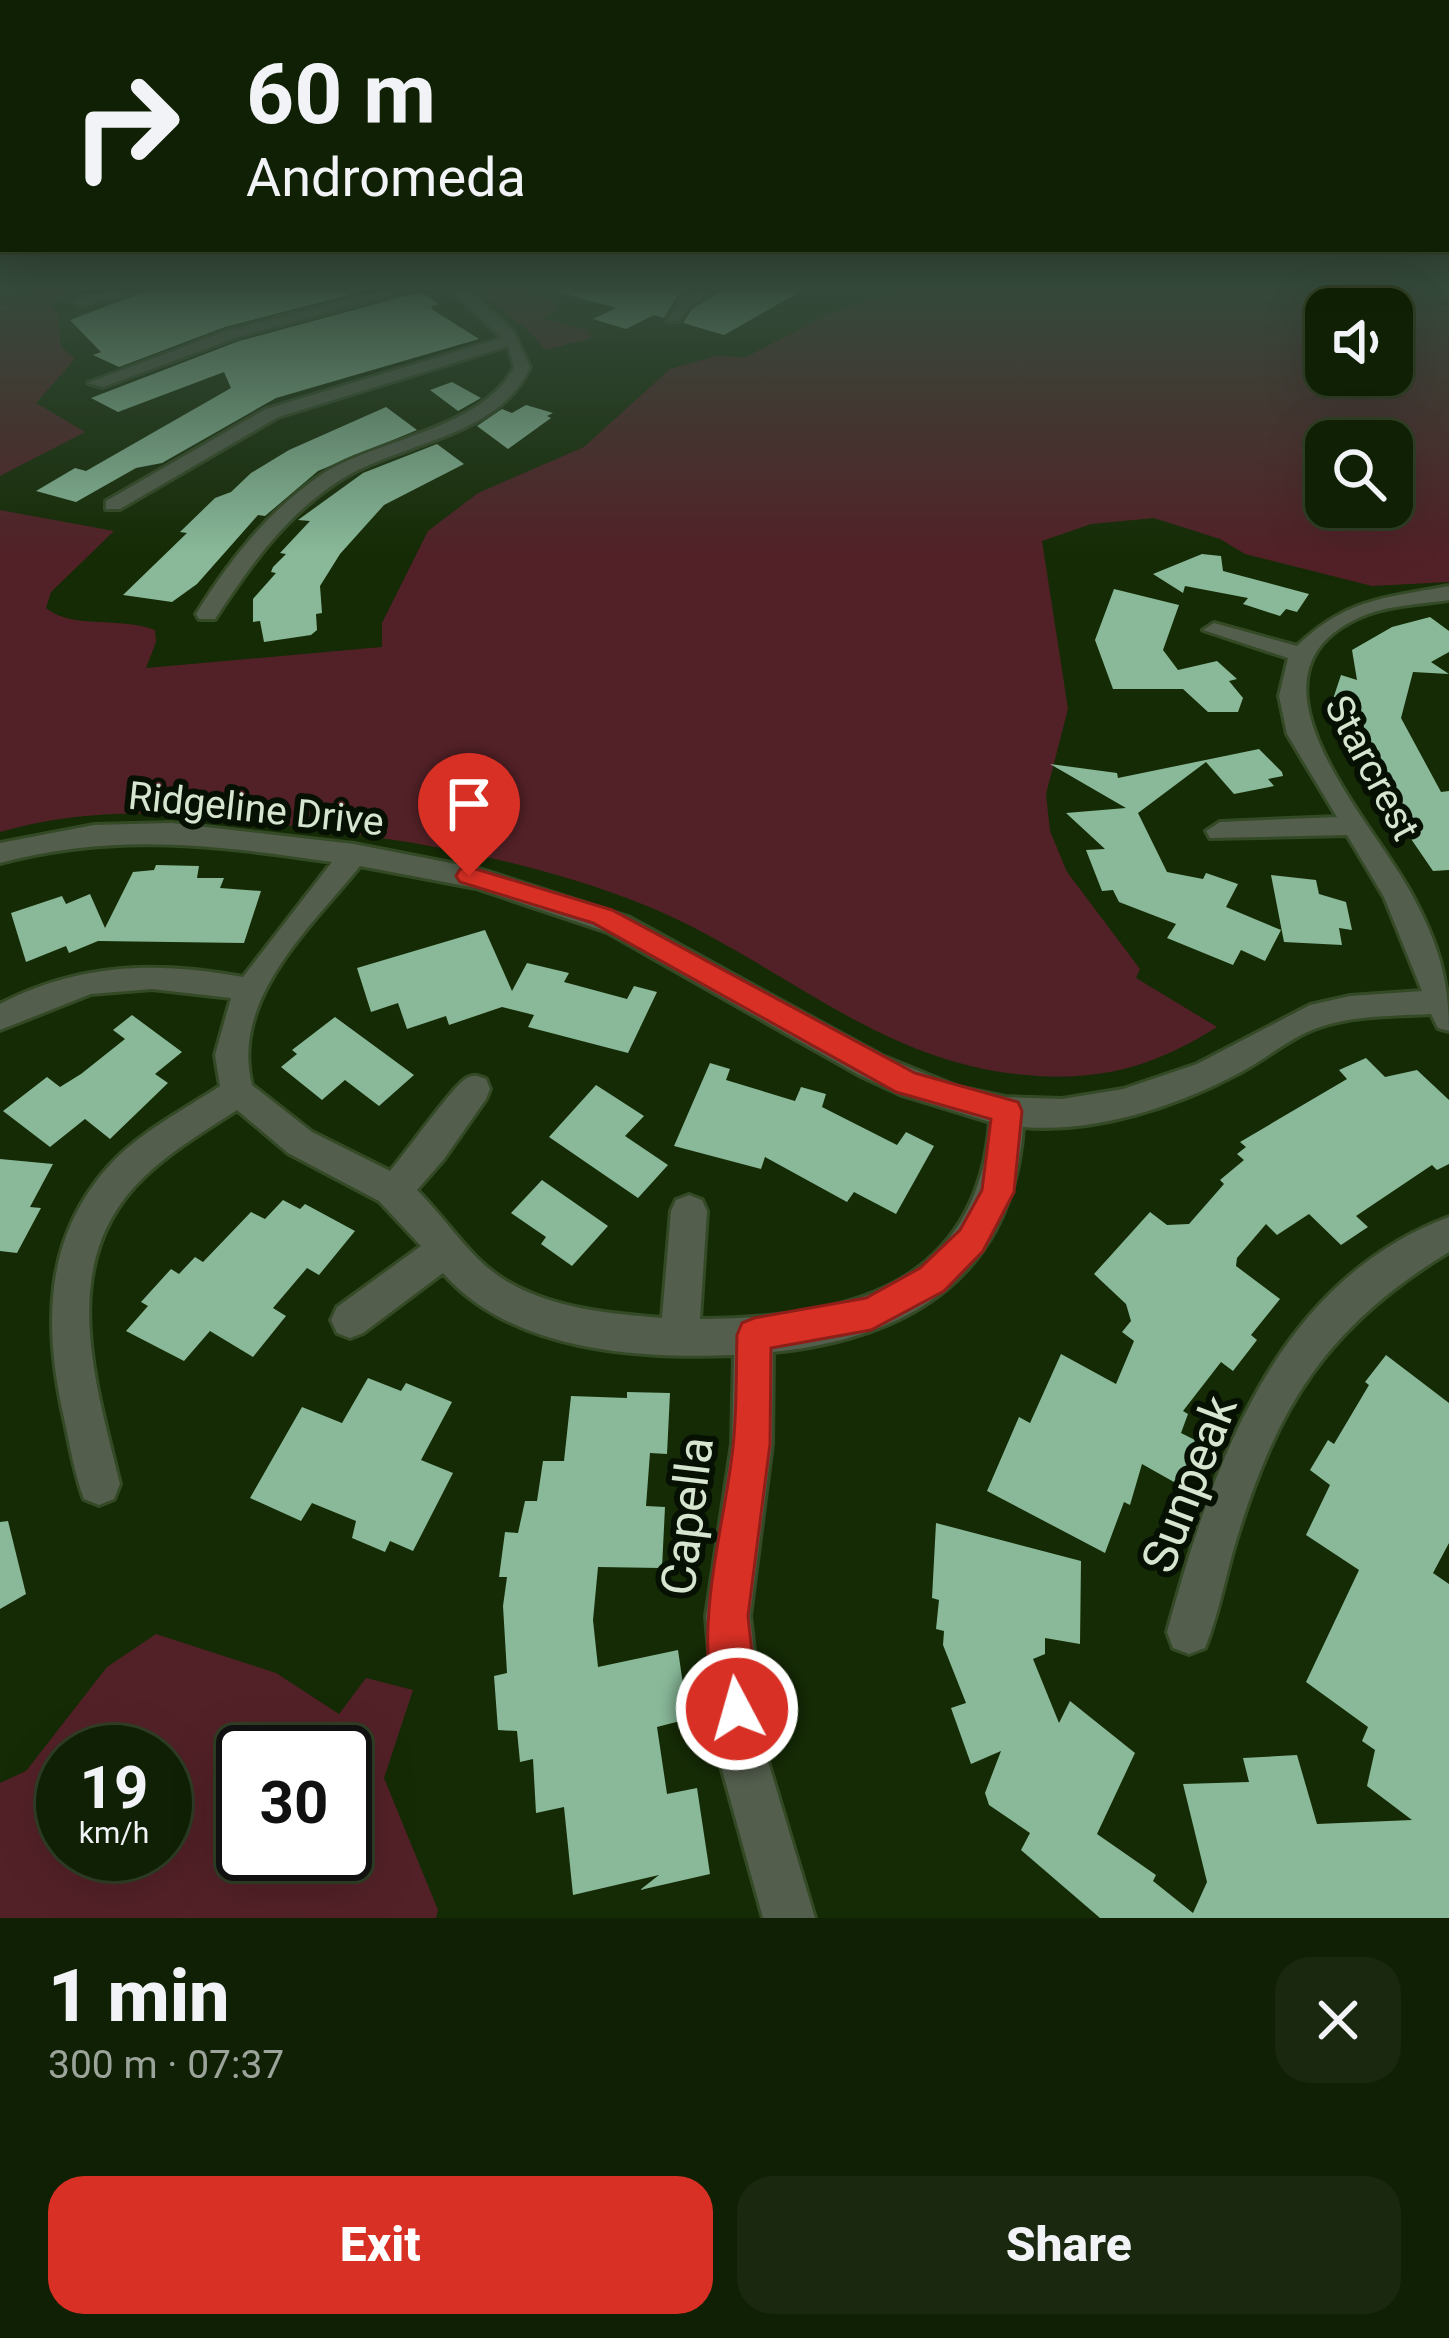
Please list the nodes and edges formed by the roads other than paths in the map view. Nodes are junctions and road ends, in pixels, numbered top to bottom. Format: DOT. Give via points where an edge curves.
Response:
graph roads {
  1 [pos="115,376"];
  2 [pos="387,376"];
  3 [pos="518,376"];
  4 [pos="97,382"];
  5 [pos="113,505"];
  6 [pos="1449,593"];
  7 [pos="208,614"];
  8 [pos="1214,630"];
  9 [pos="1300,654"];
  10 [pos="1357,826"];
  11 [pos="1220,831"];
  12 [pos="0,853"];
  13 [pos="354,854"];
  14 [pos="249,990"];
  15 [pos="1444,1011"];
  16 [pos="0,1018"];
  17 [pos="474,1089"];
  18 [pos="238,1093"];
  19 [pos="1007,1111"];
  20 [pos="393,1191"];
  21 [pos="689,1211"];
  22 [pos="1449,1233"];
  23 [pos="443,1250"];
  24 [pos="350,1320"];
  25 [pos="754,1335"];
  26 [pos="680,1336"];
  27 [pos="98,1484"];
  28 [pos="1189,1632"];
  29 [pos="789,1918"];
  1 -- 4 [label="street"];
  2 -- 5 [label="street" via="272,413"];
  3 -- 7 [label="street" via="475,414 323,481 232,573"];
  6 -- 9 [label="street, Starcrest" via="1363,608"];
  8 -- 9 [label="street"];
  9 -- 10 [label="street, Starcrest" via="1291,696 1300,734"];
  10 -- 11 [label="street"];
  10 -- 15 [label="street, Starcrest" via="1398,896"];
  12 -- 13 [label="street, Ridgeline Drive" via="107,832"];
  13 -- 14 [label="street"];
  13 -- 19 [label="street, Ridgeline Drive" via="510,885 603,916 907,1083"];
  14 -- 16 [label="street" via="178,975 92,980"];
  14 -- 18 [label="street" via="230,1056"];
  15 -- 19 [label="street, Ridgeline Drive" via="1375,1005 1319,1015 1184,1086 1119,1104"];
  17 -- 20 [label="street"];
  18 -- 20 [label="street" via="305,1146"];
  18 -- 27 [label="street" via="121,1176 86,1223 70,1265 66,1330"];
  19 -- 25 [label="street" via="998,1192 971,1240 932,1280 871,1314"];
  20 -- 23 [label="street"];
  21 -- 26 [label="street"];
  22 -- 28 [label="street, Sunpeak" via="1336,1311 1299,1360 1250,1442"];
  23 -- 24 [label="street"];
  23 -- 26 [label="street" via="492,1293 548,1318"];
  25 -- 26 [label="street"];
  25 -- 29 [label="street, Capella" via="752,1444 728,1616 742,1755"];
}
